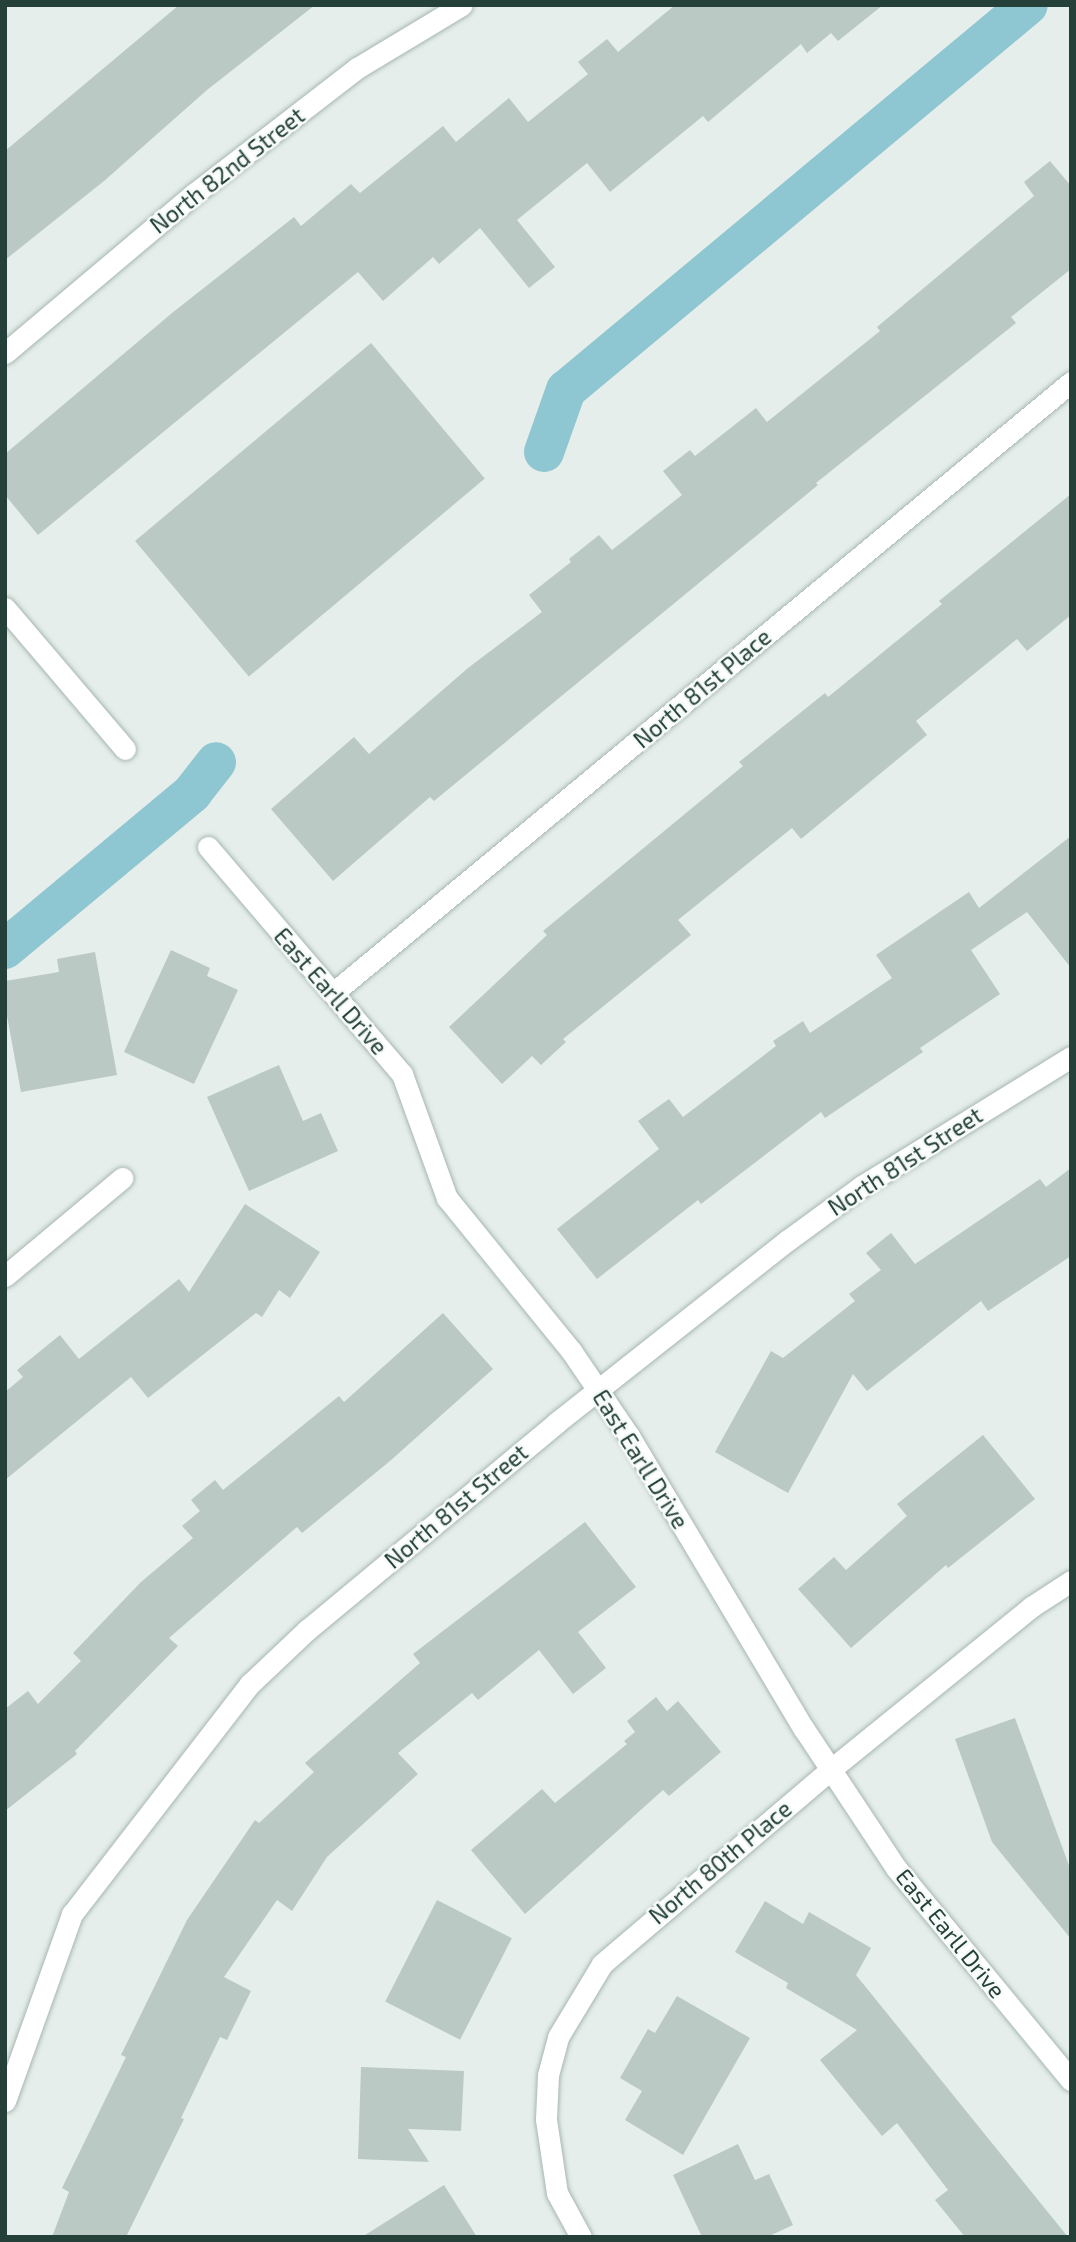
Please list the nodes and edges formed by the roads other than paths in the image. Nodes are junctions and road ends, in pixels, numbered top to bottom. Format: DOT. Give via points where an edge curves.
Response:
graph roads {
  1 [pos="462,5"];
  2 [pos="5,353"];
  3 [pos="1071,382"];
  4 [pos="5,608"];
  5 [pos="125,748"];
  6 [pos="208,847"];
  7 [pos="333,993"];
  8 [pos="1071,1057"];
  9 [pos="122,1178"];
  10 [pos="5,1276"];
  11 [pos="597,1389"];
  12 [pos="1071,1581"];
  13 [pos="830,1770"];
  14 [pos="1071,2080"];
  15 [pos="5,2101"];
  16 [pos="581,2237"];
  1 -- 2 [label="street, North 82nd Street" via="357,68 194,194"];
  3 -- 7 [label="street, North 81st Place"];
  4 -- 5 [label="street"];
  6 -- 7 [label="street, East Earll Drive"];
  7 -- 11 [label="street, East Earll Drive" via="402,1074 447,1198"];
  8 -- 11 [label="street, North 81st Street" via="862,1186"];
  9 -- 10 [label="street"];
  11 -- 13 [label="street, East Earll Drive"];
  11 -- 15 [label="street, North 81st Street" via="307,1630 250,1684 72,1914"];
  12 -- 13 [label="street, North 80th Place"];
  13 -- 14 [label="street, East Earll Drive" via="897,1868"];
  13 -- 16 [label="street, North 80th Place" via="602,1964 558,2037 548,2075 545,2119 557,2193"];
}
